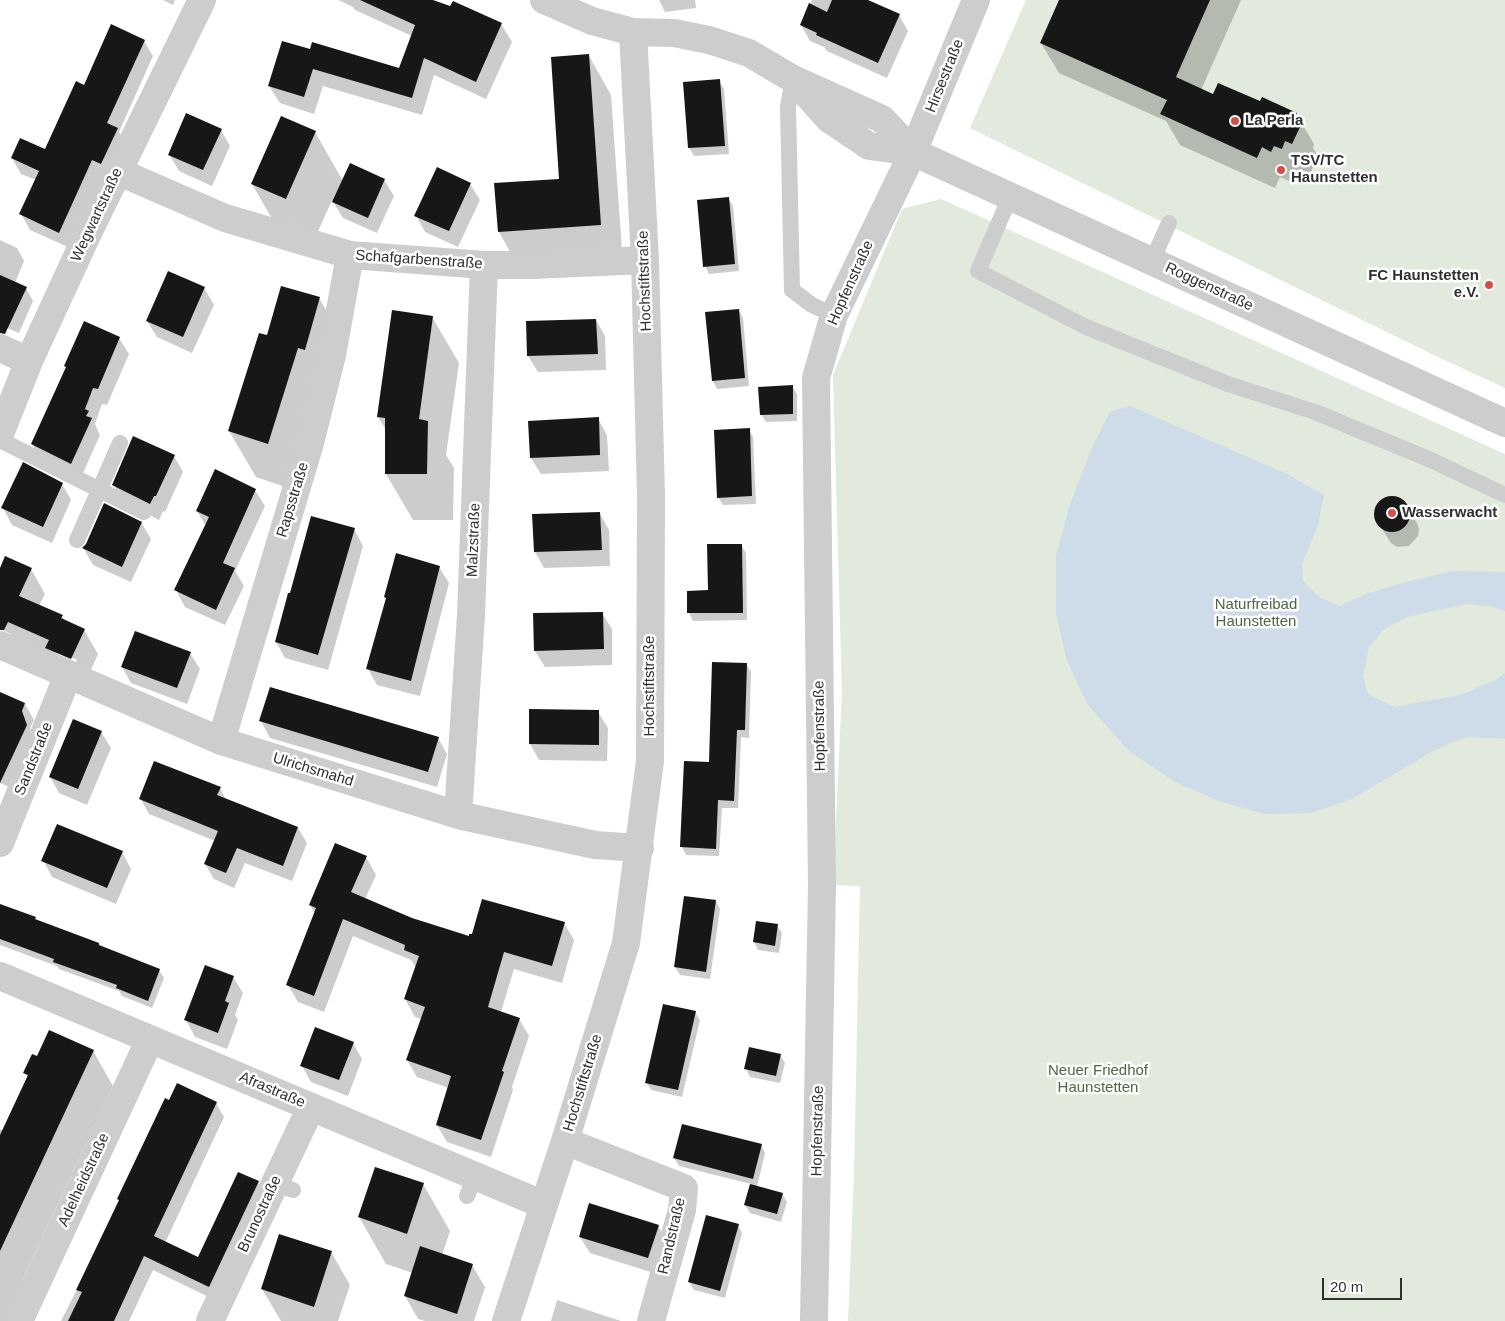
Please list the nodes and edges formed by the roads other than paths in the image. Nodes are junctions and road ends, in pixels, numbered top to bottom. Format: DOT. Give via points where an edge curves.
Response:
graph roads {
  1 [pos="202,0"];
  2 [pos="544,0"];
  3 [pos="976,0"];
  4 [pos="633,32"];
  5 [pos="793,79"];
  6 [pos="913,152"];
  7 [pos="118,171"];
  8 [pos="1010,196"];
  9 [pos="1169,223"];
  10 [pos="350,255"];
  11 [pos="645,260"];
  12 [pos="1152,261"];
  13 [pos="484,265"];
  14 [pos="834,315"];
  15 [pos="0,348"];
  16 [pos="29,361"];
  17 [pos="1505,423"];
  18 [pos="0,434"];
  19 [pos="0,440"];
  20 [pos="120,443"];
  21 [pos="99,490"];
  22 [pos="1505,495"];
  23 [pos="144,512"];
  24 [pos="77,540"];
  25 [pos="0,645"];
  26 [pos="68,675"];
  27 [pos="221,741"];
  28 [pos="458,815"];
  29 [pos="0,843"];
  30 [pos="640,848"];
  31 [pos="0,976"];
  32 [pos="150,1039"];
  33 [pos="311,1107"];
  34 [pos="565,1141"];
  35 [pos="544,1205"];
  36 [pos="19,1321"];
  37 [pos="210,1321"];
  38 [pos="506,1321"];
  39 [pos="651,1321"];
  40 [pos="814,1321"];
  1 -- 7 [label="street, Wegwartstraße"];
  2 -- 4 [label="street, Roggenstraße" via="592,21"];
  3 -- 6 [label="street, Hirsestraße"];
  4 -- 5 [label="street, Roggenstraße" via="674,33 709,40 749,52"];
  4 -- 11 [label="street, Hochstiftstraße"];
  5 -- 6 [label="street, Roggenstraße" via="882,119"];
  5 -- 14 [label="lane" via="788,107 792,290 812,305"];
  6 -- 8 [label="street, Roggenstraße"];
  6 -- 14 [label="street, Hopfenstraße"];
  7 -- 10 [label="street, Schafgarbenstraße" via="226,218"];
  7 -- 16 [label="street, Wegwartstraße"];
  8 -- 12 [label="street, Roggenstraße"];
  8 -- 22 [label="lane" via="978,271 1094,330 1228,384 1315,412"];
  9 -- 12 [label="lane"];
  10 -- 13 [label="street, Schafgarbenstraße"];
  10 -- 27 [label="street, Rapsstraße" via="332,355 310,442"];
  11 -- 13 [label="street, Schafgarbenstraße"];
  11 -- 30 [label="street, Hochstiftstraße" via="651,496 650,761"];
  12 -- 17 [label="street, Roggenstraße"];
  13 -- 28 [label="street, Malzstraße" via="471,615"];
  14 -- 40 [label="street, Hopfenstraße" via="816,378 822,885"];
  15 -- 16 [label="street"];
  16 -- 18 [label="street, Wegwartstraße"];
  19 -- 21 [label="lane"];
  20 -- 21 [label="lane"];
  21 -- 23 [label="lane"];
  21 -- 24 [label="lane"];
  25 -- 26 [label="street, Ulrichsmahd"];
  26 -- 27 [label="street, Ulrichsmahd"];
  26 -- 29 [label="street, Sandstraße"];
  27 -- 28 [label="street, Ulrichsmahd"];
  28 -- 30 [label="street, Ulrichsmahd" via="595,845"];
  30 -- 34 [label="street, Hochstiftstraße" via="626,943"];
  31 -- 32 [label="street, Afrastraße"];
  32 -- 33 [label="street, Afrastraße"];
  32 -- 36 [label="street, Adelheidstraße"];
  33 -- 35 [label="street, Afrastraße" via="471,1186"];
  33 -- 37 [label="street, Brunostraße" via="284,1187"];
  34 -- 35 [label="street, Hochstiftstraße"];
  34 -- 39 [label="street, Randstraße" via="684,1188 682,1210"];
  35 -- 38 [label="street, Hochstiftstraße"];
}
